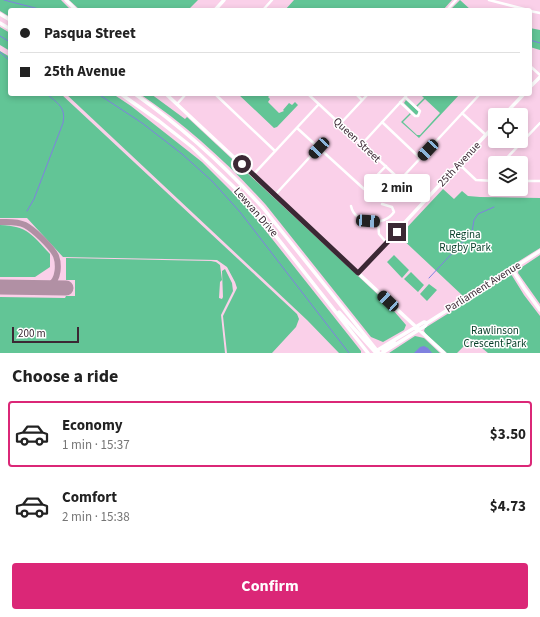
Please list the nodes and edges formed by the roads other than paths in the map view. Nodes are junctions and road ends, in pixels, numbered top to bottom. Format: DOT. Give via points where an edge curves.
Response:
graph roads {
  1 [pos="66,0"];
  2 [pos="224,0"];
  3 [pos="272,0"];
  4 [pos="456,0"];
  5 [pos="489,0"];
  6 [pos="74,8"];
  7 [pos="217,8"];
  8 [pos="265,8"];
  9 [pos="449,8"];
  10 [pos="521,8"];
  11 [pos="532,68"];
  12 [pos="540,76"];
  13 [pos="532,86"];
  14 [pos="124,96"];
  15 [pos="138,96"];
  16 [pos="168,96"];
  17 [pos="184,96"];
  18 [pos="217,96"];
  19 [pos="310,96"];
  20 [pos="358,96"];
  21 [pos="366,96"];
  22 [pos="478,96"];
  23 [pos="522,96"];
  24 [pos="405,97"];
  25 [pos="362,100"];
  26 [pos="400,102"];
  27 [pos="177,104"];
  28 [pos="319,104"];
  29 [pos="511,108"];
  30 [pos="462,113"];
  31 [pos="382,122"];
  32 [pos="540,123"];
  33 [pos="340,124"];
  34 [pos="297,128"];
  35 [pos="486,135"];
  36 [pos="362,144"];
  37 [pos="319,148"];
  38 [pos="275,151"];
  39 [pos="509,156"];
  40 [pos="420,158"];
  41 [pos="459,164"];
  42 [pos="386,166"];
  43 [pos="253,175"];
  44 [pos="400,180"];
  45 [pos="488,181"];
  46 [pos="528,181"];
  47 [pos="540,181"];
  48 [pos="275,195"];
  49 [pos="424,202"];
  50 [pos="382,204"];
  51 [pos="351,206"];
  52 [pos="378,222"];
  53 [pos="387,243"];
  54 [pos="540,251"];
  55 [pos="512,269"];
  56 [pos="358,273"];
  57 [pos="322,294"];
  58 [pos="540,310"];
  59 [pos="427,323"];
  60 [pos="415,327"];
  61 [pos="419,330"];
  62 [pos="395,345"];
  63 [pos="376,352"];
  64 [pos="368,353"];
  65 [pos="382,353"];
  66 [pos="444,353"];
  1 -- 6 [label="main road"];
  2 -- 7 [label="main road"];
  3 -- 8 [label="street"];
  4 -- 9 [label="street"];
  5 -- 10 [label="street"];
  11 -- 12 [label="street"];
  12 -- 13 [label="main road"];
  14 -- 57 [label="main road, Lewvan Drive" via="175,133 226,180 260,216"];
  15 -- 63 [label="main road, Lewvan Drive" via="196,142 264,208"];
  16 -- 27 [label="main road"];
  17 -- 27 [label="street"];
  18 -- 38 [label="street"];
  19 -- 28 [label="street, Queen Street"];
  20 -- 25 [label="street"];
  21 -- 25 [label="street"];
  22 -- 30 [label="street"];
  23 -- 29 [label="main road"];
  24 -- 26 [label="street"];
  24 -- 26 [label="street" via="420,111 418,116"];
  25 -- 33 [label="street"];
  26 -- 31 [label="street"];
  27 -- 43 [label="main road"];
  28 -- 33 [label="street, Queen Street"];
  28 -- 34 [label="street"];
  30 -- 35 [label="street"];
  30 -- 40 [label="street"];
  31 -- 36 [label="street"];
  31 -- 40 [label="street"];
  32 -- 39 [label="street"];
  33 -- 36 [label="street, Queen Street"];
  34 -- 37 [label="street"];
  34 -- 38 [label="street"];
  35 -- 41 [label="main road, 25th Avenue"];
  36 -- 42 [label="street, Queen Street"];
  37 -- 42 [label="street" via="364,189"];
  37 -- 48 [label="street"];
  38 -- 43 [label="street"];
  40 -- 44 [label="street"];
  41 -- 45 [label="street" via="476,180"];
  41 -- 49 [label="main road, 25th Avenue"];
  42 -- 44 [label="street, Queen Street"];
  43 -- 48 [label="main road"];
  44 -- 49 [label="street, Queen Street"];
  46 -- 47 [label="street"];
  48 -- 56 [label="main road"];
  49 -- 53 [label="main road, 25th Avenue"];
  50 -- 52 [label="street" via="392,208 394,212 386,220"];
  51 -- 52 [label="street" via="357,217"];
  52 -- 53 [label="street" via="379,234"];
  53 -- 56 [label="main road, 25th Avenue"];
  54 -- 55 [label="main road, Parliament Avenue"];
  55 -- 58 [label="main road"];
  55 -- 59 [label="main road, Parliament Avenue"];
  56 -- 60 [label="main road"];
  57 -- 63 [label="main road"];
  57 -- 64 [label="main road, Lewvan Drive"];
  59 -- 60 [label="main road, Parliament Avenue"];
  59 -- 61 [label="main road, Parliament Avenue"];
  60 -- 61 [label="main road"];
  60 -- 62 [label="main road, Parliament Avenue" via="415,330"];
  60 -- 63 [label="main road, Parliament Avenue"];
  61 -- 62 [label="main road, Parliament Avenue"];
  61 -- 66 [label="main road"];
  62 -- 65 [label="main road, Parliament Avenue"];
}
